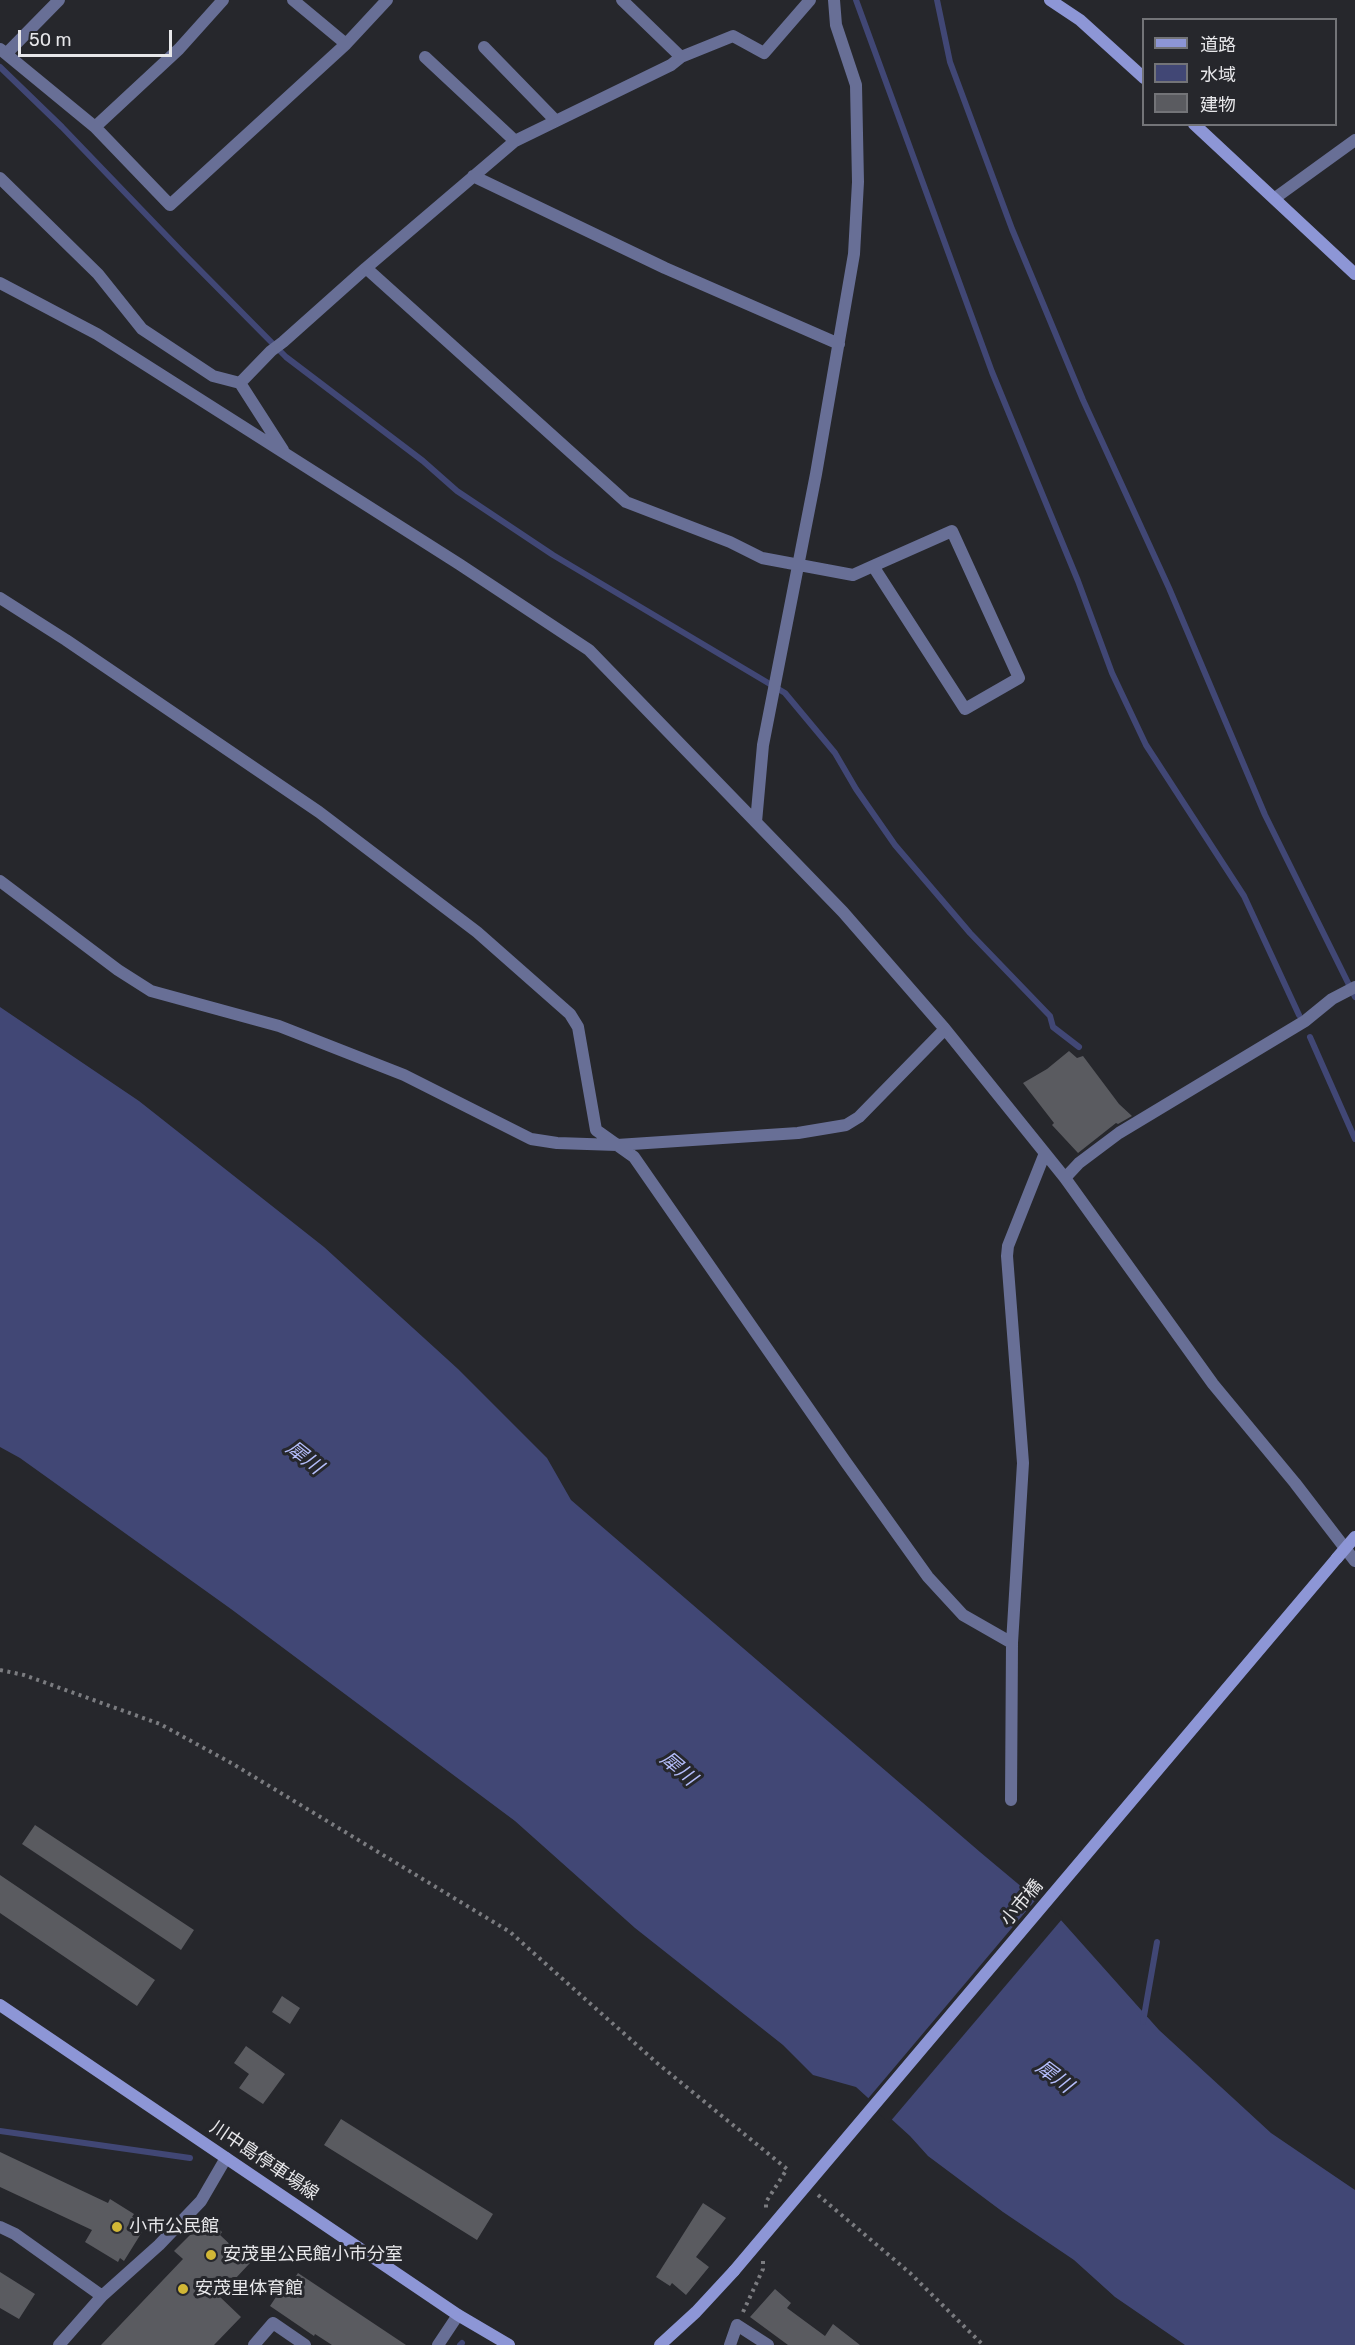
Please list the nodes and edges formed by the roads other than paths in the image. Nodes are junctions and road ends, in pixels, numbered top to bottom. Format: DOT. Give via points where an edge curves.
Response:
graph roads {
  1 [pos="59,0"];
  2 [pos="223,0"];
  3 [pos="293,0"];
  4 [pos="387,0"];
  5 [pos="622,0"];
  6 [pos="810,0"];
  7 [pos="834,0"];
  8 [pos="1050,0"];
  9 [pos="346,44"];
  10 [pos="484,47"];
  11 [pos="3,51"];
  12 [pos="425,57"];
  13 [pos="681,57"];
  14 [pos="1142,77"];
  15 [pos="556,122"];
  16 [pos="1196,126"];
  17 [pos="95,127"];
  18 [pos="1355,140"];
  19 [pos="515,141"];
  20 [pos="473,176"];
  21 [pos="0,178"];
  22 [pos="1275,198"];
  23 [pos="366,268"];
  24 [pos="1355,274"];
  25 [pos="0,283"];
  26 [pos="839,344"];
  27 [pos="240,383"];
  28 [pos="285,453"];
  29 [pos="798,565"];
  30 [pos="873,566"];
  31 [pos="0,598"];
  32 [pos="756,822"];
  33 [pos="0,881"];
  34 [pos="1355,987"];
  35 [pos="945,1029"];
  36 [pos="617,1145"];
  37 [pos="1046,1154"];
  38 [pos="1065,1178"];
  39 [pos="1355,1537"];
  40 [pos="1346,1547"];
  41 [pos="1355,1561"];
  42 [pos="1012,1643"];
  43 [pos="1011,1800"];
  44 [pos="0,2005"];
  45 [pos="226,2158"];
  46 [pos="0,2228"];
  47 [pos="102,2296"];
  48 [pos="458,2315"];
  49 [pos="66,2342"];
  50 [pos="254,2345"];
  51 [pos="305,2345"];
  52 [pos="438,2345"];
  53 [pos="509,2345"];
  54 [pos="661,2345"];
  55 [pos="730,2345"];
  56 [pos="768,2345"];
  1 -- 11 [label="street"];
  2 -- 17 [label="street" via="179,49"];
  3 -- 9 [label="street"];
  4 -- 9 [label="street"];
  5 -- 13 [label="street"];
  6 -- 13 [label="street" via="764,53 733,36"];
  7 -- 26 [label="street" via="836,25 856,85 858,182 854,254"];
  8 -- 14 [label="main road" via="1080,20"];
  9 -- 17 [label="street" via="170,205"];
  10 -- 15 [label="street"];
  11 -- 17 [label="street"];
  12 -- 19 [label="street"];
  13 -- 15 [label="street"];
  15 -- 19 [label="street"];
  16 -- 22 [label="main road"];
  18 -- 22 [label="street"];
  19 -- 20 [label="street"];
  20 -- 23 [label="street"];
  20 -- 26 [label="street" via="665,268"];
  21 -- 27 [label="street" via="98,274 142,329 213,376"];
  22 -- 24 [label="main road"];
  23 -- 27 [label="street"];
  23 -- 29 [label="street" via="626,502 762,558"];
  25 -- 28 [label="street" via="97,334"];
  26 -- 29 [label="street"];
  27 -- 28 [label="street"];
  28 -- 32 [label="street" via="589,650"];
  29 -- 30 [label="street" via="853,575"];
  29 -- 32 [label="street" via="763,745"];
  30 -- 30 [label="street" via="952,531 1019,678 965,709"];
  31 -- 36 [label="street" via="319,812 477,933 570,1014 578,1027 596,1130"];
  32 -- 35 [label="street" via="843,912"];
  33 -- 36 [label="street" via="151,991 279,1026 404,1075 531,1139"];
  34 -- 38 [label="street" via="1119,1133"];
  35 -- 36 [label="street" via="860,1117 846,1125 798,1133"];
  35 -- 37 [label="street"];
  36 -- 42 [label="street" via="634,1157 928,1577 963,1616"];
  37 -- 38 [label="street"];
  37 -- 42 [label="street" via="1007,1256 1023,1463"];
  38 -- 40 [label="street" via="1214,1384"];
  39 -- 40 [label="main road"];
  40 -- 41 [label="street"];
  40 -- 54 [label="main road, 小市橋, bridge" via="734,2271"];
  42 -- 43 [label="street"];
  44 -- 45 [label="main road, 川中島停車場線"];
  45 -- 47 [label="street" via="201,2201"];
  45 -- 48 [label="main road, 川中島停車場線"];
  46 -- 47 [label="street" via="15,2234"];
  47 -- 49 [label="street"];
  48 -- 52 [label="street"];
  48 -- 53 [label="main road, 川中島停車場線"];
  50 -- 51 [label="street" via="273,2323"];
  55 -- 56 [label="street" via="737,2325"];
}
